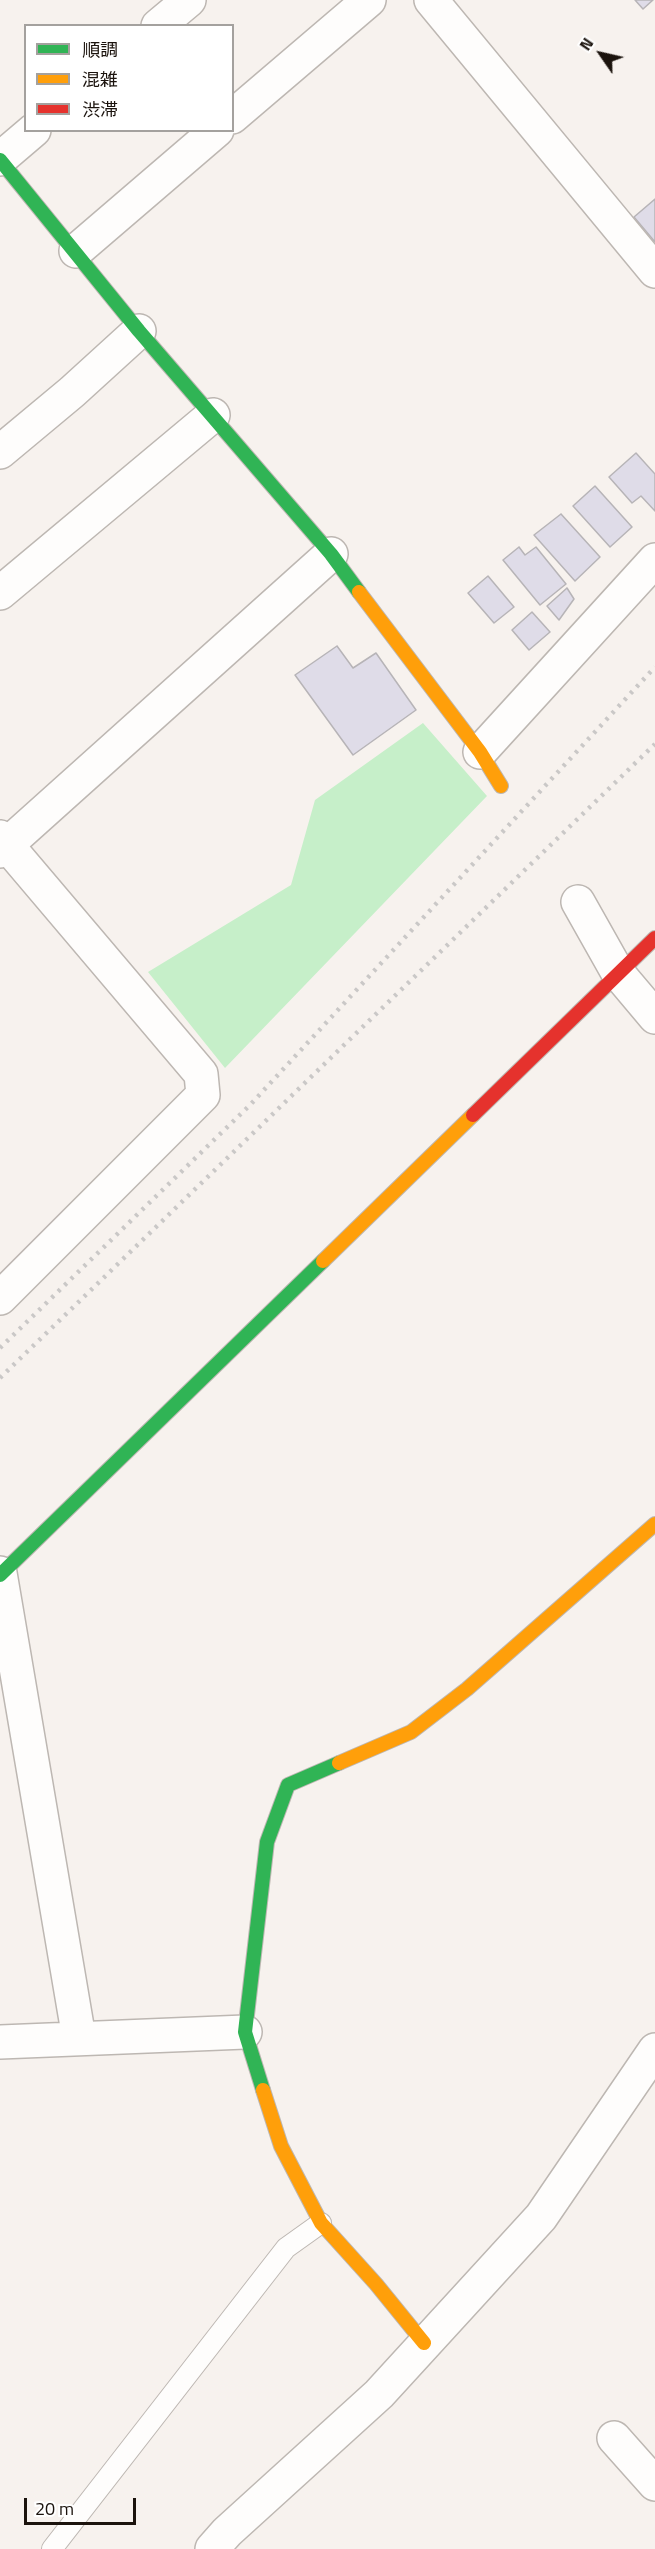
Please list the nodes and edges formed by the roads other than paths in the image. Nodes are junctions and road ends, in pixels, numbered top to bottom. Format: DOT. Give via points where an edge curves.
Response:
graph roads {
  1 [pos="189,0"];
  2 [pos="369,0"];
  3 [pos="431,0"];
  4 [pos="160,24"];
  5 [pos="234,115"];
  6 [pos="32,132"];
  7 [pos="215,132"];
  8 [pos="0,159"];
  9 [pos="76,251"];
  10 [pos="655,271"];
  11 [pos="139,331"];
  12 [pos="213,415"];
  13 [pos="0,452"];
  14 [pos="331,554"];
  15 [pos="655,560"];
  16 [pos="0,593"];
  17 [pos="480,752"];
  18 [pos="501,786"];
  19 [pos="2,844"];
  20 [pos="578,902"];
  21 [pos="655,938"];
  22 [pos="618,972"];
  23 [pos="655,1017"];
  24 [pos="0,1298"];
  25 [pos="655,1524"];
  26 [pos="0,1574"];
  27 [pos="246,2032"];
  28 [pos="79,2038"];
  29 [pos="0,2042"];
  30 [pos="655,2050"];
  31 [pos="321,2223"];
  32 [pos="424,2343"];
  33 [pos="614,2438"];
  34 [pos="655,2484"];
  35 [pos="52,2549"];
  36 [pos="212,2549"];
  1 -- 4 [label="street"];
  2 -- 5 [label="street"];
  3 -- 10 [label="street"];
  6 -- 8 [label="street"];
  7 -- 9 [label="street"];
  8 -- 9 [label="street"];
  9 -- 11 [label="street"];
  11 -- 12 [label="street"];
  11 -- 13 [label="street"];
  12 -- 14 [label="street"];
  12 -- 16 [label="street"];
  14 -- 17 [label="street"];
  14 -- 19 [label="street"];
  15 -- 17 [label="street"];
  17 -- 18 [label="street"];
  19 -- 24 [label="street" via="201,1074 203,1095"];
  20 -- 22 [label="street"];
  21 -- 22 [label="street"];
  22 -- 23 [label="street"];
  22 -- 26 [label="street"];
  25 -- 27 [label="street" via="467,1689 411,1732 288,1785 267,1842"];
  26 -- 28 [label="street"];
  27 -- 28 [label="street"];
  27 -- 31 [label="street" via="281,2146"];
  28 -- 29 [label="street"];
  30 -- 32 [label="street" via="541,2217"];
  31 -- 32 [label="street"];
  31 -- 35 [label="lane" via="286,2248"];
  32 -- 36 [label="street" via="379,2394"];
  33 -- 34 [label="street"];
}
